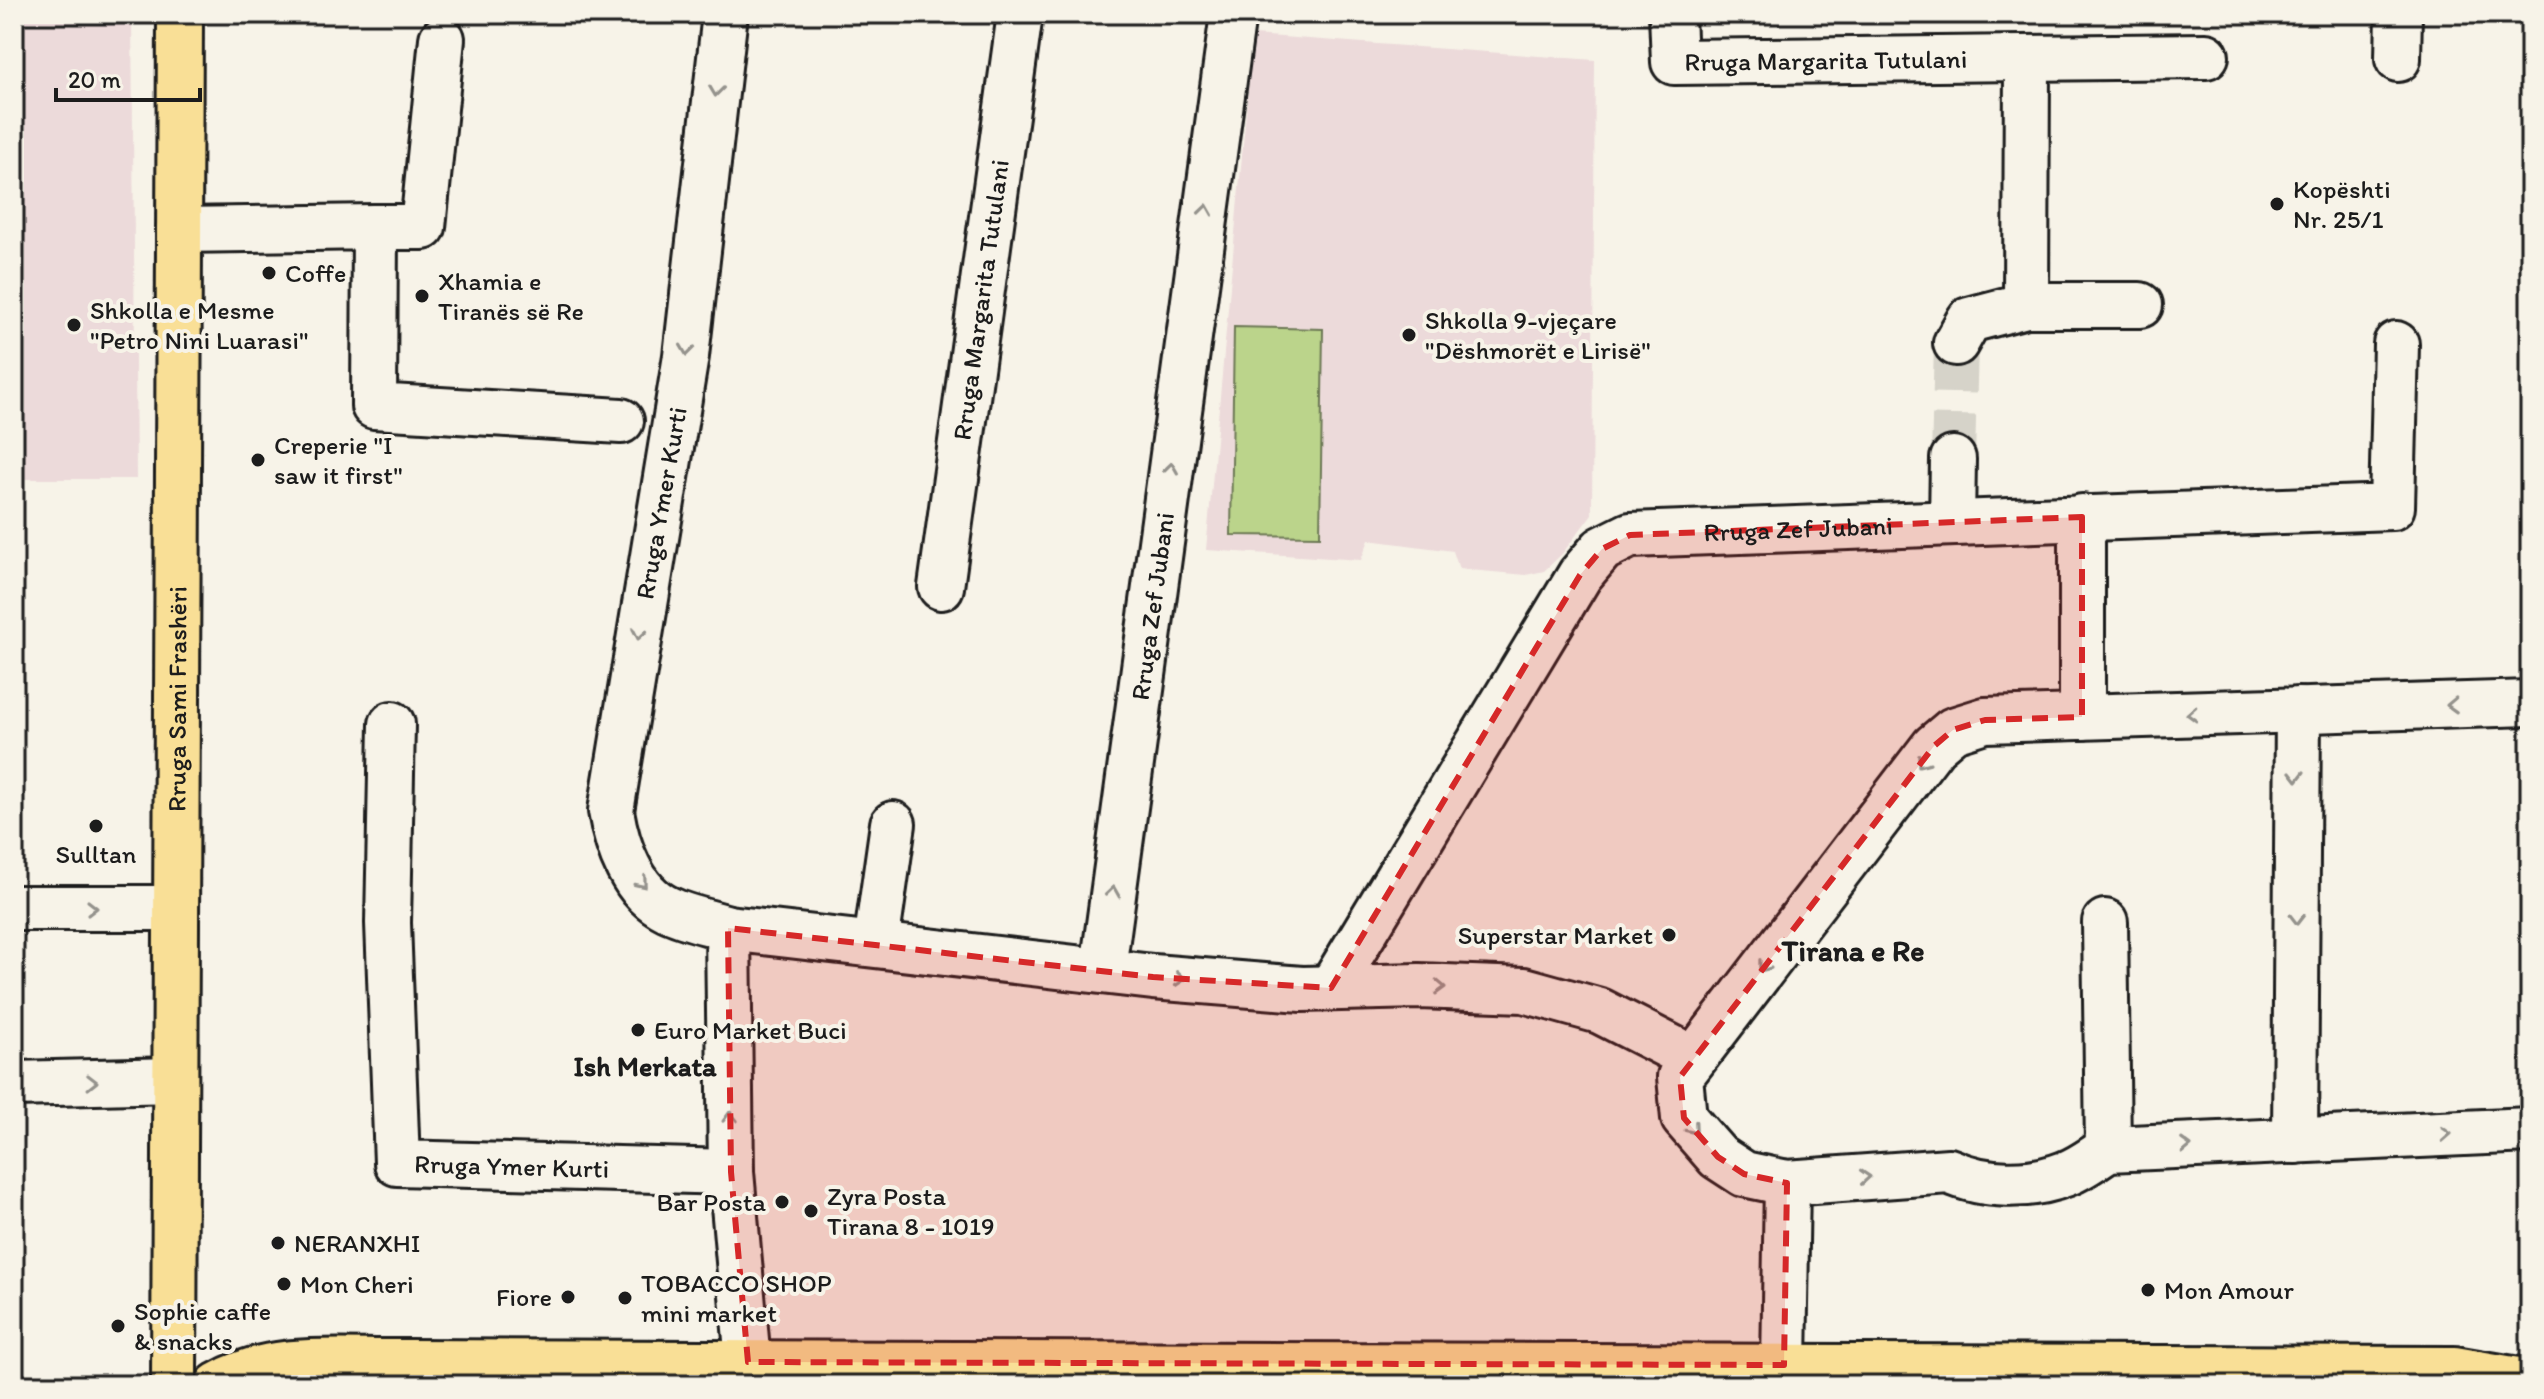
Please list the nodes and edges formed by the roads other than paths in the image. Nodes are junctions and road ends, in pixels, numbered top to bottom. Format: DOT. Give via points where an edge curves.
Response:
graph roads {
  1 [pos="180,14"];
  2 [pos="725,14"];
  3 [pos="1020,14"];
  4 [pos="1233,14"];
  5 [pos="1672,14"];
  6 [pos="2399,14"];
  7 [pos="442,39"];
  8 [pos="2206,56"];
  9 [pos="2027,58"];
  10 [pos="2398,59"];
  11 [pos="375,227"];
  12 [pos="179,230"];
  13 [pos="2026,305"];
  14 [pos="2140,305"];
  15 [pos="1956,343"];
  16 [pos="2396,344"];
  17 [pos="621,421"];
  18 [pos="1953,459"];
  19 [pos="2082,517"];
  20 [pos="1952,523"];
  21 [pos="941,587"];
  22 [pos="2530,703"];
  23 [pos="2298,710"];
  24 [pos="2082,717"];
  25 [pos="392,724"];
  26 [pos="893,824"];
  27 [pos="14,908"];
  28 [pos="176,908"];
  29 [pos="2105,922"];
  30 [pos="728,928"];
  31 [pos="876,944"];
  32 [pos="1103,969"];
  33 [pos="1331,988"];
  34 [pos="1692,1058"];
  35 [pos="175,1080"];
  36 [pos="14,1084"];
  37 [pos="2530,1130"];
  38 [pos="2295,1141"];
  39 [pos="2108,1149"];
  40 [pos="731,1172"];
  41 [pos="1787,1183"];
  42 [pos="748,1362"];
  43 [pos="1784,1365"];
  44 [pos="2530,1382"];
  45 [pos="176,1384"];
  46 [pos="218,1385"];
  1 -- 12 [label="main road, Rruga Sami Frashëri"];
  2 -- 30 [label="street, Rruga Ymer Kurti, one-way" via="686,356 611,811 617,846 640,884 667,909"];
  3 -- 21 [label="street, Rruga Margarita Tutulani"];
  32 -- 4 [label="street, Rruga Zef Jubani, one-way"];
  5 -- 9 [label="street, Rruga Margarita Tutulani" via="1674,62"];
  6 -- 10 [label="street"];
  7 -- 11 [label="street" via="423,227"];
  8 -- 9 [label="street, Rruga Margarita Tutulani"];
  9 -- 13 [label="street"];
  11 -- 12 [label="street"];
  11 -- 17 [label="street" via="374,406"];
  12 -- 28 [label="main road, Rruga Sami Frashëri"];
  13 -- 14 [label="street"];
  13 -- 15 [label="street" via="1969,320"];
  16 -- 19 [label="street, Rruga Zef Jubani" via="2392,507"];
  18 -- 20 [label="street"];
  19 -- 20 [label="street, Rruga Zef Jubani"];
  19 -- 24 [label="street"];
  20 -- 33 [label="street, Rruga Zef Jubani" via="1630,535 1602,549 1580,575"];
  22 -- 23 [label="street, one-way"];
  23 -- 24 [label="street, one-way"];
  23 -- 38 [label="street, one-way"];
  24 -- 34 [label="street, one-way" via="1985,720 1953,730 1934,746"];
  25 -- 40 [label="street, Rruga Ymer Kurti" via="388,923 397,1163"];
  26 -- 31 [label="street"];
  27 -- 28 [label="street, one-way"];
  28 -- 35 [label="main road, Rruga Sami Frashëri"];
  29 -- 39 [label="street"];
  30 -- 31 [label="street, Rruga Ymer Kurti"];
  40 -- 30 [label="street, one-way"];
  31 -- 32 [label="street, Rruga Ymer Kurti"];
  32 -- 33 [label="street, one-way"];
  33 -- 34 [label="street, one-way" via="1524,990 1600,1011"];
  34 -- 41 [label="street, one-way" via="1680,1077 1684,1118 1718,1157 1744,1174"];
  36 -- 35 [label="street, one-way"];
  35 -- 45 [label="main road, Rruga Sami Frashëri"];
  38 -- 37 [label="street, one-way"];
  39 -- 38 [label="street, one-way"];
  41 -- 39 [label="street, one-way" via="1949,1171 2001,1185 2065,1175"];
  40 -- 42 [label="street"];
  41 -- 43 [label="street"];
  42 -- 43 [label="main road"];
  42 -- 46 [label="main road" via="275,1364 246,1369"];
  43 -- 44 [label="main road" via="2454,1369"];
}
